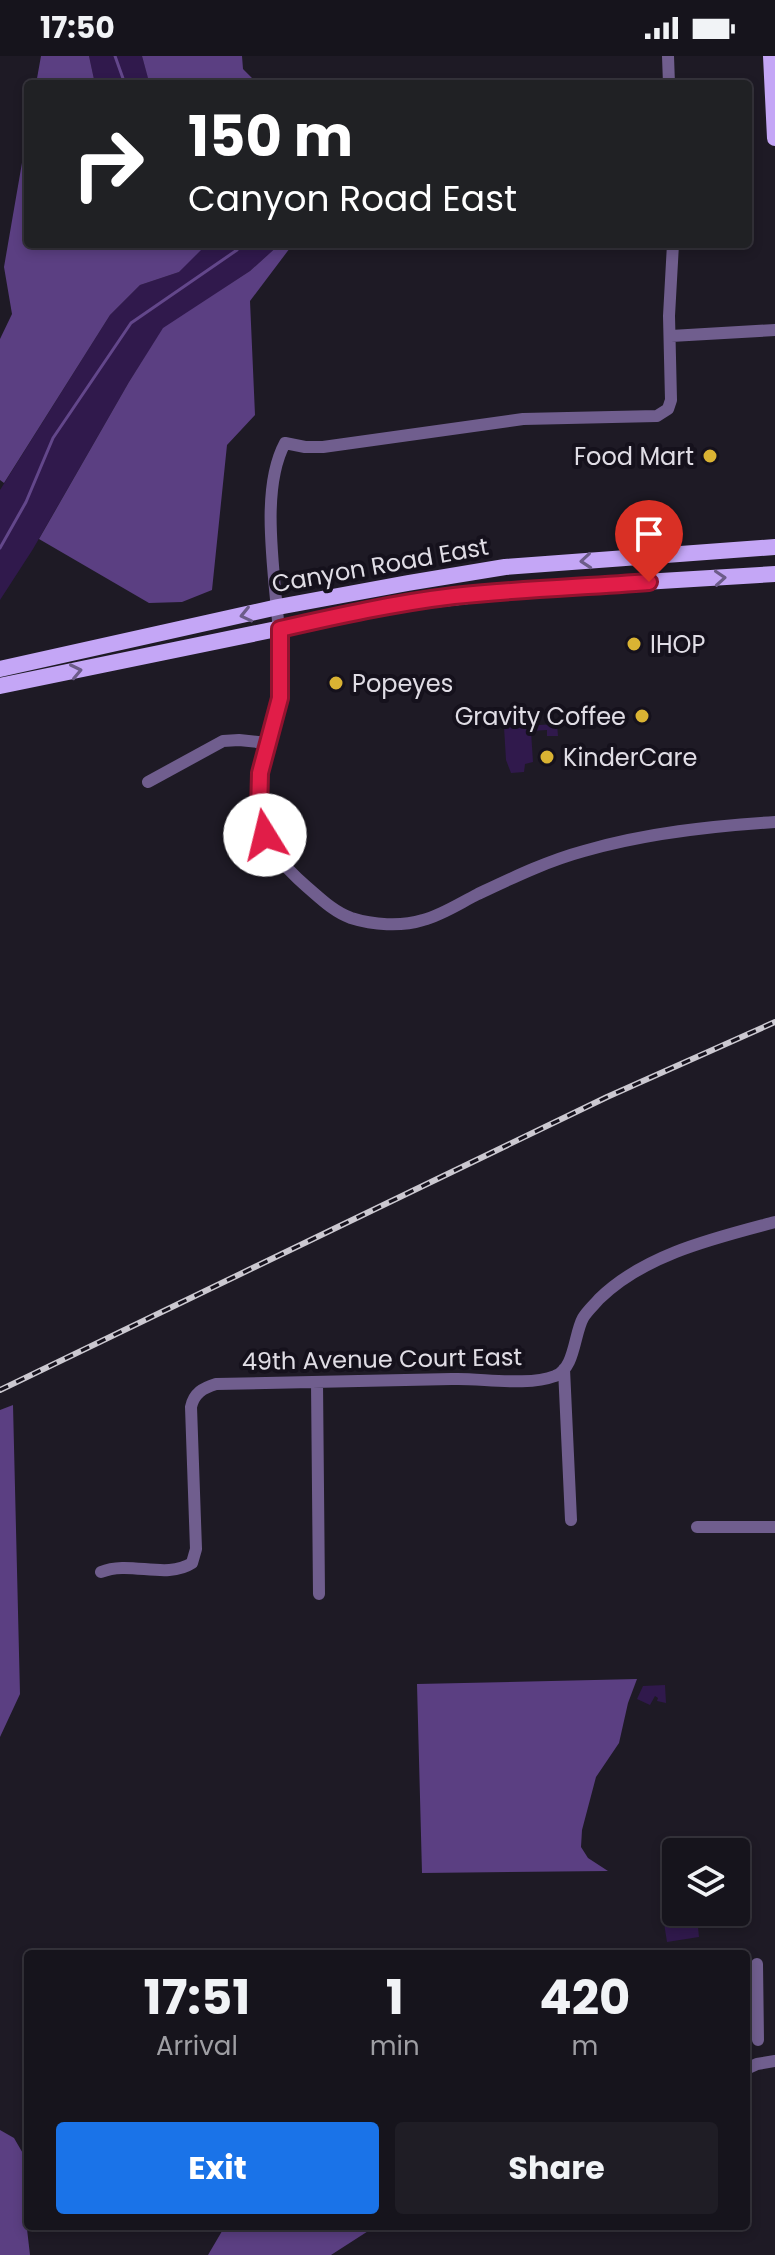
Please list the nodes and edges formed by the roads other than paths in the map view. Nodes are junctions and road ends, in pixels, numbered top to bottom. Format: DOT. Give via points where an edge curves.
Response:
graph roads {
  1 [pos="668,56"];
  2 [pos="771,56"];
  3 [pos="669,80"];
  4 [pos="775,138"];
  5 [pos="673,248"];
  6 [pos="775,330"];
  7 [pos="671,336"];
  8 [pos="775,547"];
  9 [pos="775,574"];
  10 [pos="278,607"];
  11 [pos="280,629"];
  12 [pos="0,671"];
  13 [pos="0,686"];
  14 [pos="267,743"];
  15 [pos="148,782"];
  16 [pos="775,822"];
  17 [pos="775,1222"];
  18 [pos="564,1369"];
  19 [pos="317,1383"];
  20 [pos="571,1520"];
  21 [pos="697,1527"];
  22 [pos="775,1527"];
  23 [pos="101,1572"];
  24 [pos="319,1594"];
  25 [pos="757,1964"];
  26 [pos="752,2015"];
  27 [pos="758,2040"];
  28 [pos="775,2061"];
  29 [pos="750,2067"];
  1 -- 3 [label="street"];
  2 -- 4 [label="main road"];
  5 -- 7 [label="street"];
  6 -- 7 [label="street"];
  7 -- 10 [label="street" via="671,400 657,416 523,419 323,447 285,443 273,477 271,521"];
  8 -- 10 [label="main road, Canyon Road East, one-way" via="505,567"];
  11 -- 9 [label="main road, Canyon Road East, one-way" via="451,597"];
  10 -- 11 [label="street"];
  10 -- 12 [label="main road, Canyon Road East, one-way"];
  13 -- 11 [label="main road, Canyon Road East, one-way"];
  11 -- 14 [label="street" via="280,698"];
  14 -- 15 [label="street" via="223,741"];
  14 -- 16 [label="street" via="259,813 277,857 298,888 368,922 403,924 431,917 588,850 655,835"];
  17 -- 18 [label="street" via="675,1253 611,1289 583,1317"];
  18 -- 19 [label="street, 49th Avenue Court East" via="554,1377 517,1381"];
  18 -- 20 [label="street"];
  19 -- 23 [label="street, 49th Avenue Court East" via="216,1384 198,1392 190,1417 196,1549 190,1565"];
  19 -- 24 [label="street"];
  21 -- 22 [label="street"];
  25 -- 26 [label="street"];
  26 -- 27 [label="street"];
  28 -- 29 [label="street"];
}
